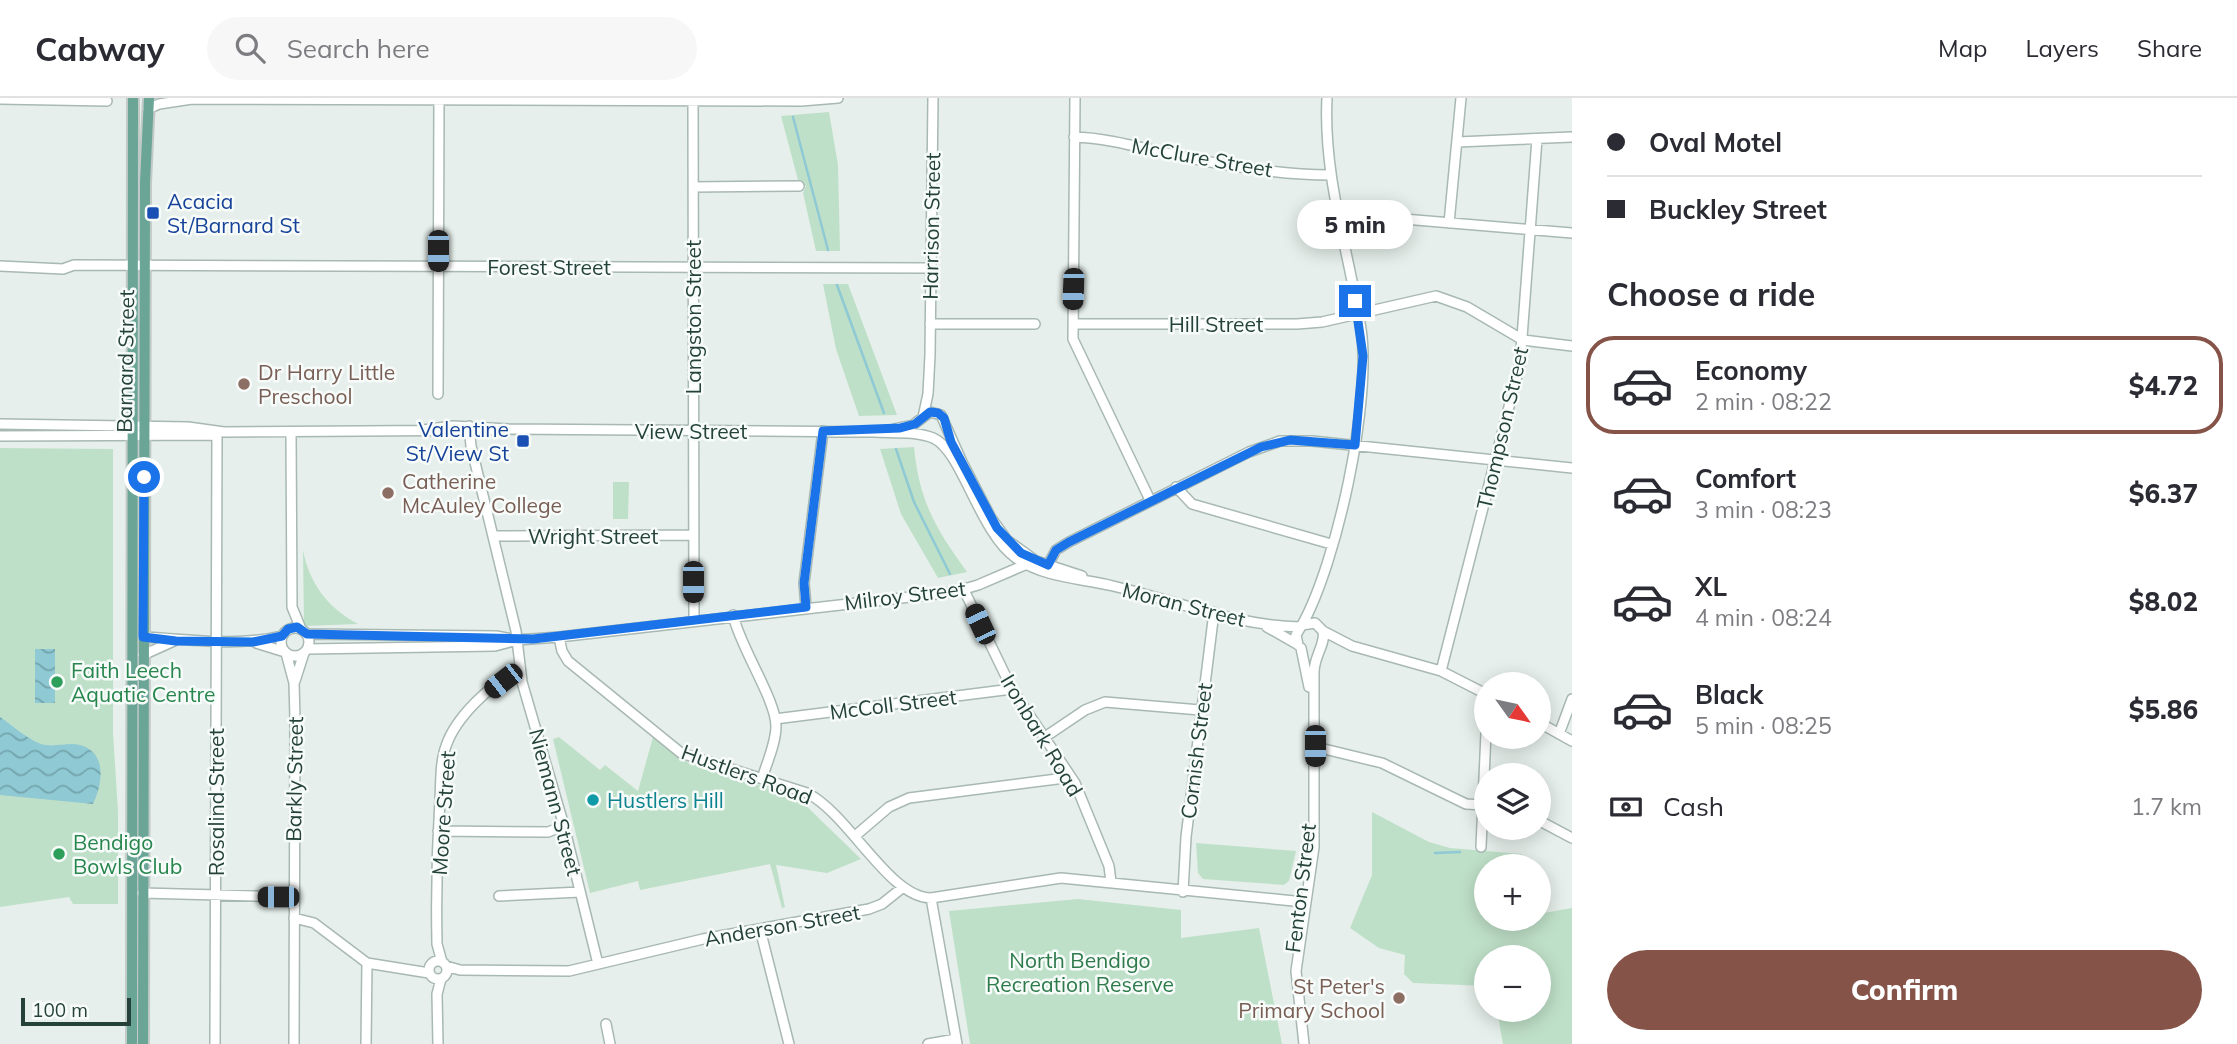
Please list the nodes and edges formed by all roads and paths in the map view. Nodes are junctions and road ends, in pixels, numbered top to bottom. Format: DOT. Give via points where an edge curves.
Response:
graph roads {
  1 [pos="838,98"];
  2 [pos="933,98"];
  3 [pos="1074,98"];
  4 [pos="1327,98"];
  5 [pos="1461,98"];
  6 [pos="188,99"];
  7 [pos="439,99"];
  8 [pos="552,99"];
  9 [pos="693,99"];
  10 [pos="0,100"];
  11 [pos="107,101"];
  12 [pos="134,101"];
  13 [pos="148,104"];
  14 [pos="1074,136"];
  15 [pos="1572,137"];
  16 [pos="1537,139"];
  17 [pos="1458,142"];
  18 [pos="1330,175"];
  19 [pos="799,186"];
  20 [pos="693,187"];
  21 [pos="1338,217"];
  22 [pos="1449,223"];
  23 [pos="1530,230"];
  24 [pos="1572,233"];
  25 [pos="0,266"];
  26 [pos="145,266"];
  27 [pos="133,267"];
  28 [pos="438,267"];
  29 [pos="693,268"];
  30 [pos="930,268"];
  31 [pos="1358,314"];
  32 [pos="930,324"];
  33 [pos="1035,324"];
  34 [pos="1073,324"];
  35 [pos="1523,340"];
  36 [pos="1572,346"];
  37 [pos="930,355"];
  38 [pos="438,394"];
  39 [pos="938,413"];
  40 [pos="922,419"];
  41 [pos="0,425"];
  42 [pos="946,426"];
  43 [pos="470,429"];
  44 [pos="138,431"];
  45 [pos="692,431"];
  46 [pos="823,431"];
  47 [pos="291,432"];
  48 [pos="874,432"];
  49 [pos="220,434"];
  50 [pos="0,436"];
  51 [pos="930,437"];
  52 [pos="1355,445"];
  53 [pos="1497,458"];
  54 [pos="1572,468"];
  55 [pos="1176,487"];
  56 [pos="1150,500"];
  57 [pos="493,536"];
  58 [pos="693,536"];
  59 [pos="1331,544"];
  60 [pos="1016,555"];
  61 [pos="1027,564"];
  62 [pos="1048,565"];
  63 [pos="998,576"];
  64 [pos="1110,585"];
  65 [pos="964,590"];
  66 [pos="1318,590"];
  67 [pos="292,607"];
  68 [pos="806,607"];
  69 [pos="1214,612"];
  70 [pos="733,615"];
  71 [pos="694,620"];
  72 [pos="1259,623"];
  73 [pos="1301,626"];
  74 [pos="1321,628"];
  75 [pos="304,631"];
  76 [pos="283,634"];
  77 [pos="143,637"];
  78 [pos="559,637"];
  79 [pos="516,640"];
  80 [pos="176,641"];
  81 [pos="216,641"];
  82 [pos="253,642"];
  83 [pos="1299,646"];
  84 [pos="1352,646"];
  85 [pos="1319,648"];
  86 [pos="305,651"];
  87 [pos="285,653"];
  88 [pos="143,655"];
  89 [pos="1441,671"];
  90 [pos="520,673"];
  91 [pos="294,682"];
  92 [pos="1474,688"];
  93 [pos="1012,689"];
  94 [pos="1572,699"];
  95 [pos="132,706"];
  96 [pos="1200,710"];
  97 [pos="1570,714"];
  98 [pos="143,719"];
  99 [pos="775,719"];
  100 [pos="1551,730"];
  101 [pos="1559,734"];
  102 [pos="1045,737"];
  103 [pos="1572,741"];
  104 [pos="1312,746"];
  105 [pos="1069,774"];
  106 [pos="762,779"];
  107 [pos="132,794"];
  108 [pos="1474,804"];
  109 [pos="564,826"];
  110 [pos="1551,827"];
  111 [pos="438,831"];
  112 [pos="855,836"];
  113 [pos="1572,838"];
  114 [pos="1481,840"];
  115 [pos="1481,847"];
  116 [pos="1111,882"];
  117 [pos="902,888"];
  118 [pos="1183,891"];
  119 [pos="580,892"];
  120 [pos="142,893"];
  121 [pos="166,896"];
  122 [pos="499,896"];
  123 [pos="216,897"];
  124 [pos="294,897"];
  125 [pos="931,898"];
  126 [pos="1302,904"];
  127 [pos="142,910"];
  128 [pos="295,918"];
  129 [pos="760,929"];
  130 [pos="367,963"];
  131 [pos="598,964"];
  132 [pos="132,969"];
  133 [pos="437,970"];
  134 [pos="606,1024"];
  135 [pos="956,1042"];
  136 [pos="134,1043"];
  137 [pos="215,1044"];
  138 [pos="294,1044"];
  139 [pos="366,1044"];
  140 [pos="438,1044"];
  141 [pos="610,1044"];
  142 [pos="789,1044"];
  143 [pos="928,1044"];
  144 [pos="1298,1044"];
  145 [pos="1304,1044"];
  1 -- 9 [label="street"];
  2 -- 30 [label="street, Harrison Street"];
  3 -- 14 [label="street"];
  4 -- 18 [label="street"];
  5 -- 17 [label="street"];
  6 -- 7 [label="street"];
  6 -- 13 [label="street"];
  7 -- 8 [label="street"];
  7 -- 28 [label="street"];
  8 -- 9 [label="street"];
  9 -- 20 [label="street, Langston Street"];
  10 -- 11 [label="street"];
  12 -- 27 [label="main road, Barnard Street"];
  13 -- 26 [label="main road, Barnard Street"];
  14 -- 18 [label="street, McClure Street" via="1197,159"];
  14 -- 34 [label="street"];
  15 -- 16 [label="street"];
  16 -- 17 [label="street"];
  16 -- 23 [label="street, Thompson Street"];
  17 -- 22 [label="street"];
  18 -- 21 [label="street"];
  19 -- 20 [label="street"];
  20 -- 29 [label="street, Langston Street"];
  21 -- 22 [label="street"];
  21 -- 31 [label="street"];
  22 -- 23 [label="street"];
  23 -- 24 [label="street"];
  23 -- 35 [label="street, Thompson Street"];
  25 -- 27 [label="street, Forest Street"];
  26 -- 27 [label="street, Forest Street"];
  26 -- 28 [label="street, Forest Street"];
  26 -- 44 [label="main road, Barnard Street"];
  27 -- 44 [label="main road, Barnard Street"];
  28 -- 29 [label="street, Forest Street"];
  28 -- 38 [label="street"];
  29 -- 30 [label="street, Forest Street"];
  29 -- 45 [label="street, Langston Street"];
  30 -- 32 [label="street, Harrison Street"];
  31 -- 34 [label="street, Hill Street" via="1297,324"];
  31 -- 35 [label="street, Hill Street" via="1419,298 1446,297"];
  31 -- 52 [label="street" via="1363,375"];
  32 -- 33 [label="street"];
  32 -- 37 [label="street, Harrison Street"];
  34 -- 56 [label="street" via="1078,354"];
  35 -- 36 [label="street"];
  35 -- 53 [label="street, Thompson Street"];
  37 -- 39 [label="street, Harrison Street"];
  37 -- 40 [label="street, Harrison Street"];
  39 -- 40 [label="street" via="930,412"];
  39 -- 42 [label="street"];
  40 -- 48 [label="street, View Street" via="910,426"];
  40 -- 51 [label="street" via="922,431"];
  41 -- 44 [label="street, View Street"];
  42 -- 51 [label="street" via="939,436"];
  42 -- 60 [label="street" via="991,518"];
  43 -- 45 [label="street, View Street"];
  43 -- 47 [label="street, View Street"];
  43 -- 57 [label="street, Niemann Street"];
  44 -- 49 [label="street, View Street"];
  44 -- 50 [label="street, View Street"];
  44 -- 77 [label="main road, Barnard Street"];
  44 -- 95 [label="main road, Barnard Street"];
  45 -- 46 [label="street, View Street"];
  45 -- 58 [label="street, Langston Street"];
  46 -- 48 [label="street, View Street"];
  46 -- 68 [label="street" via="804,583"];
  47 -- 49 [label="street, View Street"];
  47 -- 67 [label="street"];
  48 -- 51 [label="street, View Street"];
  49 -- 81 [label="street, Rosalind Street"];
  51 -- 60 [label="street" via="948,449 984,520"];
  52 -- 53 [label="street"];
  52 -- 55 [label="street" via="1302,440 1270,444"];
  52 -- 59 [label="street"];
  53 -- 54 [label="street"];
  53 -- 89 [label="street, Thompson Street"];
  55 -- 56 [label="street"];
  55 -- 59 [label="street" via="1192,504"];
  56 -- 62 [label="street" via="1061,546"];
  57 -- 58 [label="street, Wright Street"];
  57 -- 79 [label="street, Niemann Street"];
  58 -- 71 [label="street, Langston Street"];
  59 -- 66 [label="street"];
  60 -- 61 [label="street, Moran Street"];
  60 -- 62 [label="street, Moran Street"];
  60 -- 63 [label="street"];
  61 -- 63 [label="street, Milroy Street"];
  61 -- 64 [label="street, Moran Street" via="1067,578"];
  62 -- 64 [label="street, Moran Street"];
  63 -- 65 [label="street, Milroy Street"];
  64 -- 69 [label="street, Moran Street"];
  65 -- 68 [label="street, Milroy Street"];
  65 -- 93 [label="street, Ironbark Road"];
  66 -- 73 [label="street"];
  66 -- 74 [label="street"];
  67 -- 75 [label="street"];
  67 -- 76 [label="street"];
  68 -- 70 [label="street, Milroy Street"];
  69 -- 72 [label="street, Moran Street"];
  69 -- 96 [label="street, Cornish Street"];
  70 -- 71 [label="street, Milroy Street"];
  70 -- 99 [label="street"];
  71 -- 78 [label="street, Milroy Street"];
  72 -- 73 [label="street, Moran Street"];
  72 -- 83 [label="street, Moran Street"];
  73 -- 74 [label="street" via="1311,622"];
  73 -- 83 [label="street" via="1296,635"];
  74 -- 84 [label="street"];
  74 -- 85 [label="street"];
  75 -- 76 [label="street" via="292,627"];
  75 -- 79 [label="street"];
  75 -- 86 [label="street"];
  76 -- 82 [label="street"];
  76 -- 87 [label="street"];
  77 -- 80 [label="street"];
  77 -- 88 [label="main road, Barnard Street"];
  77 -- 95 [label="main road" via="137,643"];
  78 -- 79 [label="street, Milroy Street"];
  78 -- 106 [label="street, Hustlers Road" via="568,662 681,753"];
  79 -- 86 [label="street" via="495,646"];
  79 -- 90 [label="street, Niemann Street"];
  80 -- 81 [label="street"];
  80 -- 88 [label="street"];
  81 -- 82 [label="street"];
  81 -- 123 [label="street, Rosalind Street"];
  82 -- 87 [label="street"];
  83 -- 85 [label="street" via="1309,651"];
  83 -- 104 [label="street, Fenton Street" via="1309,684"];
  84 -- 85 [label="street"];
  84 -- 89 [label="street"];
  85 -- 104 [label="street, Fenton Street"];
  86 -- 87 [label="street" via="295,656"];
  86 -- 91 [label="street, Barkly Street"];
  87 -- 91 [label="street, Barkly Street"];
  88 -- 98 [label="main road, Barnard Street"];
  89 -- 92 [label="street"];
  90 -- 109 [label="street, Niemann Street"];
  90 -- 111 [label="street, Moore Street" via="475,704 450,736 443,759"];
  91 -- 124 [label="street, Barkly Street"];
  93 -- 99 [label="street, McColl Street"];
  93 -- 102 [label="street, Ironbark Road"];
  94 -- 97 [label="street"];
  95 -- 107 [label="main road, Barnard Street"];
  96 -- 102 [label="street" via="1105,702"];
  96 -- 118 [label="street, Cornish Street"];
  97 -- 101 [label="street"];
  98 -- 107 [label="main road" via="138,787"];
  98 -- 120 [label="main road, Barnard Street"];
  99 -- 106 [label="street" via="775,736"];
  100 -- 101 [label="street"];
  101 -- 103 [label="street"];
  102 -- 105 [label="street, Ironbark Road"];
  104 -- 108 [label="street" via="1382,763"];
  104 -- 126 [label="street, Fenton Street"];
  105 -- 112 [label="street" via="909,798 889,807"];
  105 -- 116 [label="street, Ironbark Road" via="1109,866"];
  106 -- 112 [label="street, Hustlers Road" via="816,798"];
  107 -- 132 [label="main road, Barnard Street"];
  109 -- 111 [label="street" via="548,832"];
  109 -- 119 [label="street, Niemann Street"];
  110 -- 113 [label="street"];
  111 -- 133 [label="street, Moore Street"];
  112 -- 117 [label="street, Hustlers Road"];
  114 -- 115 [label="street"];
  116 -- 118 [label="street"];
  116 -- 125 [label="street" via="1043,879"];
  117 -- 125 [label="street"];
  117 -- 129 [label="street, Anderson Street" via="869,909"];
  118 -- 126 [label="street"];
  119 -- 122 [label="street"];
  119 -- 131 [label="street, Niemann Street"];
  120 -- 121 [label="street"];
  120 -- 127 [label="main road, Barnard Street"];
  120 -- 132 [label="main road" via="137,898"];
  121 -- 123 [label="street"];
  121 -- 127 [label="street"];
  123 -- 124 [label="street"];
  123 -- 137 [label="street, Rosalind Street"];
  124 -- 128 [label="street, Barkly Street"];
  125 -- 135 [label="street"];
  126 -- 144 [label="street, Fenton Street" via="1291,968"];
  126 -- 145 [label="street, Fenton Street" via="1296,971"];
  127 -- 136 [label="main road, Barnard Street" via="143,978"];
  128 -- 130 [label="street" via="314,923"];
  128 -- 138 [label="street, Barkly Street"];
  129 -- 131 [label="street, Anderson Street"];
  129 -- 142 [label="street"];
  130 -- 133 [label="street, Anderson Street"];
  130 -- 139 [label="street"];
  131 -- 133 [label="street, Anderson Street" via="569,971"];
  132 -- 136 [label="main road, Barnard Street"];
  133 -- 140 [label="street"];
  134 -- 141 [label="street"];
  135 -- 143 [label="street"];
}
